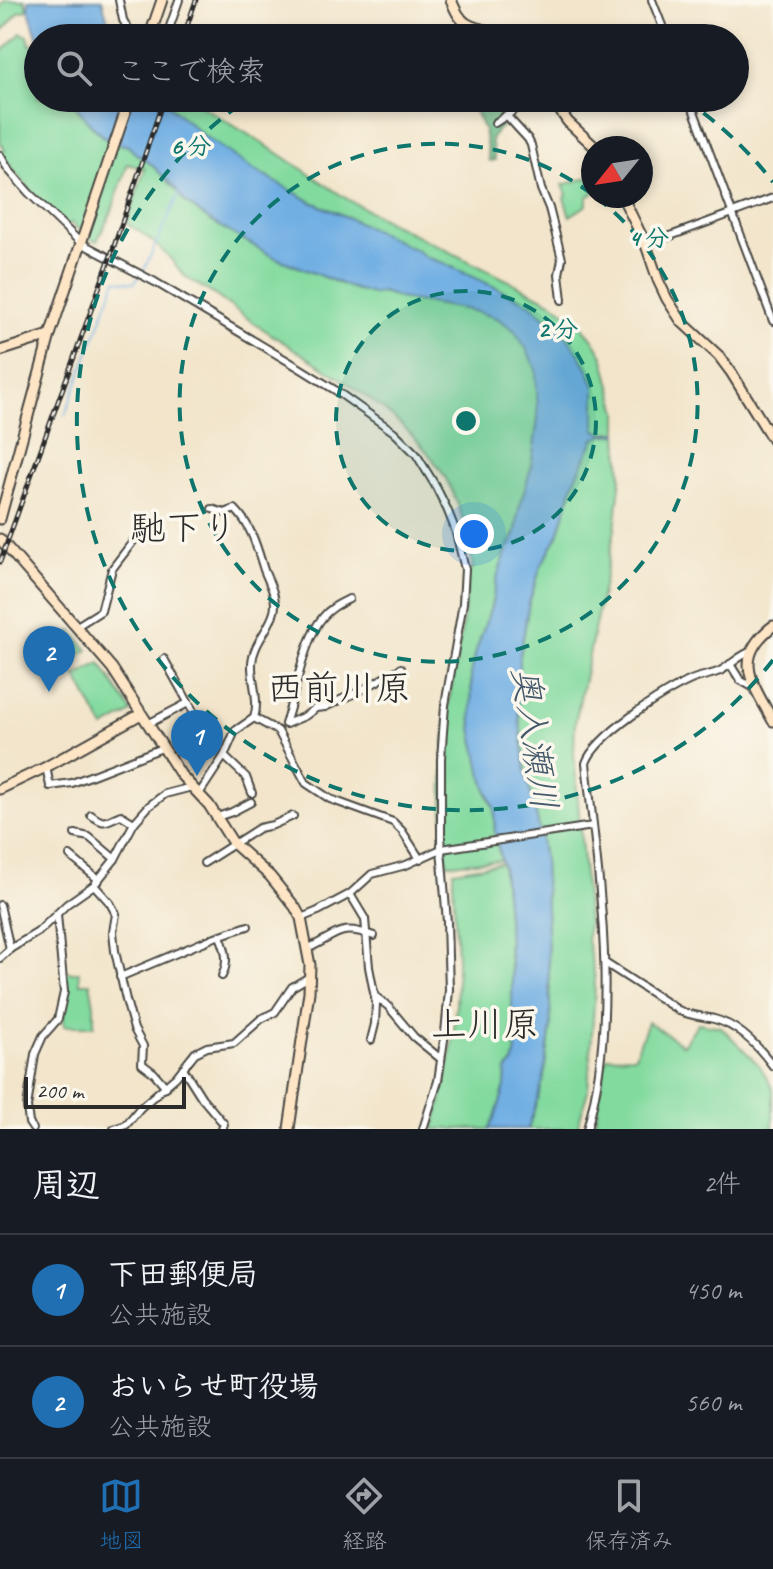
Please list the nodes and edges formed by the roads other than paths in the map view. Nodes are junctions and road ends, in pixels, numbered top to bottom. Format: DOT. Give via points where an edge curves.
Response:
graph roads {
  1 [pos="119,0"];
  2 [pos="162,0"];
  3 [pos="179,0"];
  4 [pos="451,0"];
  5 [pos="652,0"];
  6 [pos="125,24"];
  7 [pos="154,24"];
  8 [pos="171,24"];
  9 [pos="470,24"];
  10 [pos="661,24"];
  11 [pos="125,112"];
  12 [pos="511,112"];
  13 [pos="561,112"];
  14 [pos="694,112"];
  15 [pos="506,115"];
  16 [pos="495,123"];
  17 [pos="583,136"];
  18 [pos="0,155"];
  19 [pos="773,198"];
  20 [pos="628,208"];
  21 [pos="733,213"];
  22 [pos="82,242"];
  23 [pos="646,245"];
  24 [pos="562,300"];
  25 [pos="773,321"];
  26 [pos="50,335"];
  27 [pos="0,351"];
  28 [pos="773,440"];
  29 [pos="212,509"];
  30 [pos="0,519"];
  31 [pos="148,522"];
  32 [pos="0,539"];
  33 [pos="349,599"];
  34 [pos="77,626"];
  35 [pos="773,626"];
  36 [pos="752,651"];
  37 [pos="164,659"];
  38 [pos="730,664"];
  39 [pos="401,668"];
  40 [pos="754,688"];
  41 [pos="188,703"];
  42 [pos="141,714"];
  43 [pos="254,718"];
  44 [pos="191,721"];
  45 [pos="773,721"];
  46 [pos="148,724"];
  47 [pos="285,724"];
  48 [pos="275,729"];
  49 [pos="162,748"];
  50 [pos="224,756"];
  51 [pos="46,767"];
  52 [pos="0,789"];
  53 [pos="196,791"];
  54 [pos="252,793"];
  55 [pos="251,802"];
  56 [pos="91,815"];
  57 [pos="293,816"];
  58 [pos="217,817"];
  59 [pos="134,823"];
  60 [pos="591,826"];
  61 [pos="75,834"];
  62 [pos="233,843"];
  63 [pos="442,849"];
  64 [pos="70,856"];
  65 [pos="115,859"];
  66 [pos="420,859"];
  67 [pos="204,863"];
  68 [pos="97,883"];
  69 [pos="350,894"];
  70 [pos="0,905"];
  71 [pos="57,914"];
  72 [pos="301,918"];
  73 [pos="248,926"];
  74 [pos="370,935"];
  75 [pos="220,936"];
  76 [pos="10,949"];
  77 [pos="307,949"];
  78 [pos="0,958"];
  79 [pos="605,963"];
  80 [pos="222,976"];
  81 [pos="310,976"];
  82 [pos="120,977"];
  83 [pos="376,997"];
  84 [pos="371,1040"];
  85 [pos="441,1059"];
  86 [pos="773,1066"];
  87 [pos="183,1068"];
  88 [pos="166,1087"];
  89 [pos="33,1129"];
  90 [pos="114,1129"];
  91 [pos="222,1129"];
  92 [pos="289,1129"];
  93 [pos="423,1129"];
  94 [pos="587,1129"];
  1 -- 6 [label="street"];
  2 -- 7 [label="main road"];
  3 -- 8 [label="street"];
  4 -- 9 [label="main road"];
  5 -- 10 [label="street"];
  11 -- 22 [label="main road"];
  12 -- 15 [label="street"];
  13 -- 17 [label="main road"];
  14 -- 21 [label="street"];
  15 -- 16 [label="street"];
  15 -- 24 [label="street" via="531,145 562,259"];
  18 -- 22 [label="street" via="29,193"];
  19 -- 21 [label="street"];
  20 -- 23 [label="main road"];
  21 -- 23 [label="street"];
  21 -- 25 [label="street"];
  22 -- 26 [label="main road"];
  22 -- 63 [label="street" via="335,390 394,432 435,485 455,529 465,569 444,718"];
  23 -- 28 [label="main road" via="667,299 682,322 719,356"];
  26 -- 27 [label="main road"];
  26 -- 30 [label="main road"];
  29 -- 43 [label="street" via="235,509 242,516 274,595 274,613 252,662"];
  31 -- 34 [label="street" via="112,569 101,611"];
  32 -- 34 [label="main road"];
  33 -- 47 [label="street" via="317,624"];
  34 -- 42 [label="main road"];
  35 -- 36 [label="main road"];
  36 -- 38 [label="street"];
  36 -- 40 [label="main road" via="748,667"];
  37 -- 41 [label="street"];
  38 -- 40 [label="street" via="740,680"];
  38 -- 60 [label="street" via="628,718 588,757"];
  39 -- 47 [label="street"];
  40 -- 45 [label="main road"];
  41 -- 44 [label="street" via="194,714"];
  41 -- 46 [label="street"];
  42 -- 46 [label="main road"];
  42 -- 51 [label="main road"];
  43 -- 48 [label="street"];
  43 -- 50 [label="street" via="235,731"];
  46 -- 49 [label="main road"];
  47 -- 48 [label="street"];
  48 -- 66 [label="street" via="306,783 330,799 393,822"];
  49 -- 51 [label="street" via="57,786 50,786"];
  49 -- 53 [label="main road"];
  50 -- 53 [label="street"];
  50 -- 54 [label="street" via="246,777"];
  51 -- 52 [label="main road"];
  53 -- 58 [label="main road"];
  53 -- 59 [label="street" via="160,798"];
  55 -- 58 [label="street"];
  56 -- 59 [label="street" via="102,823 121,815"];
  57 -- 62 [label="street"];
  58 -- 62 [label="main road"];
  59 -- 65 [label="street"];
  60 -- 63 [label="street"];
  60 -- 79 [label="street"];
  61 -- 65 [label="street" via="89,837"];
  62 -- 67 [label="street"];
  62 -- 72 [label="main road" via="270,876"];
  63 -- 66 [label="street"];
  63 -- 85 [label="street" via="449,990"];
  64 -- 68 [label="street"];
  65 -- 68 [label="street"];
  66 -- 69 [label="street" via="372,874"];
  68 -- 71 [label="street"];
  68 -- 82 [label="street" via="116,914 113,939"];
  69 -- 72 [label="street"];
  69 -- 74 [label="street"];
  70 -- 76 [label="street"];
  71 -- 76 [label="street"];
  71 -- 89 [label="street" via="64,992 58,1019 35,1054 27,1107"];
  72 -- 77 [label="main road"];
  73 -- 75 [label="street"];
  74 -- 77 [label="street" via="341,931"];
  74 -- 83 [label="street" via="369,967"];
  75 -- 80 [label="street" via="227,959"];
  75 -- 82 [label="street"];
  76 -- 78 [label="street"];
  77 -- 81 [label="main road"];
  79 -- 86 [label="street" via="678,1010 737,1030"];
  79 -- 94 [label="street" via="599,1076"];
  81 -- 87 [label="street" via="234,1043 202,1049"];
  81 -- 92 [label="main road"];
  82 -- 88 [label="street" via="143,1046 142,1064"];
  83 -- 84 [label="street"];
  83 -- 85 [label="street"];
  85 -- 93 [label="street"];
  87 -- 88 [label="street"];
  87 -- 91 [label="street" via="224,1124"];
  88 -- 90 [label="street" via="126,1125"];
}
